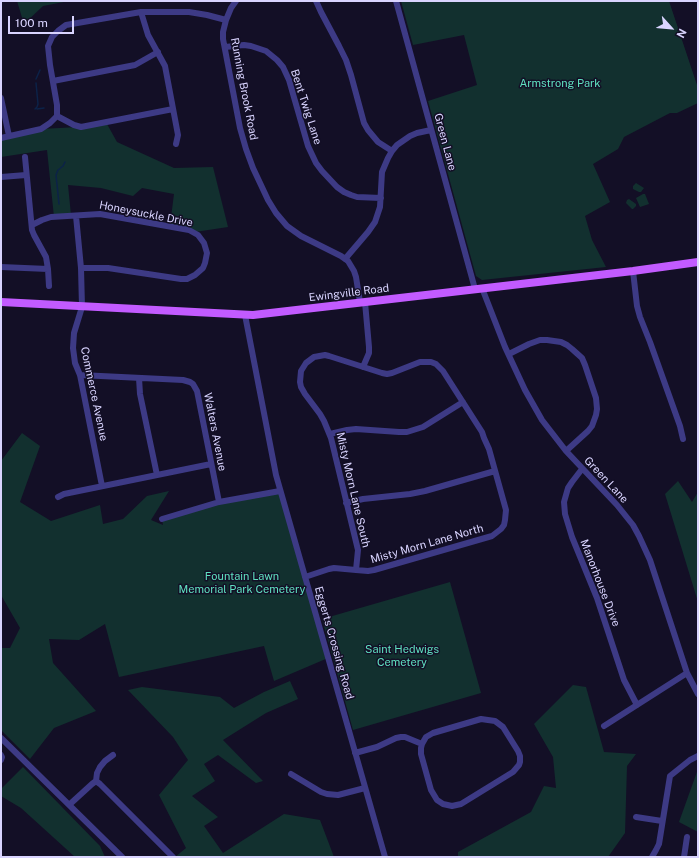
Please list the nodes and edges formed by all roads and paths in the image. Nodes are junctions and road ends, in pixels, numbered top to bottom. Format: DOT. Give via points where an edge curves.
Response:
graph roads {
  1 [pos="236,1"];
  2 [pos="316,1"];
  3 [pos="396,1"];
  4 [pos="141,12"];
  5 [pos="226,20"];
  6 [pos="225,47"];
  7 [pos="158,52"];
  8 [pos="53,81"];
  9 [pos="1,98"];
  10 [pos="2,106"];
  11 [pos="173,110"];
  12 [pos="57,116"];
  13 [pos="431,130"];
  14 [pos="9,136"];
  15 [pos="1,138"];
  16 [pos="176,144"];
  17 [pos="392,152"];
  18 [pos="25,157"];
  19 [pos="26,175"];
  20 [pos="1,177"];
  21 [pos="381,198"];
  22 [pos="76,216"];
  23 [pos="32,225"];
  24 [pos="345,259"];
  25 [pos="698,262"];
  26 [pos="1,267"];
  27 [pos="81,268"];
  28 [pos="48,269"];
  29 [pos="633,271"];
  30 [pos="49,286"];
  31 [pos="478,289"];
  32 [pos="1,302"];
  33 [pos="362,302"];
  34 [pos="82,307"];
  35 [pos="245,315"];
  36 [pos="509,354"];
  37 [pos="363,367"];
  38 [pos="80,375"];
  39 [pos="139,378"];
  40 [pos="463,402"];
  41 [pos="330,434"];
  42 [pos="683,439"];
  43 [pos="566,451"];
  44 [pos="211,464"];
  45 [pos="582,469"];
  46 [pos="495,471"];
  47 [pos="157,475"];
  48 [pos="102,486"];
  49 [pos="280,491"];
  50 [pos="58,497"];
  51 [pos="219,502"];
  52 [pos="346,503"];
  53 [pos="162,519"];
  54 [pos="356,570"];
  55 [pos="305,577"];
  56 [pos="687,673"];
  57 [pos="698,694"];
  58 [pos="637,705"];
  59 [pos="604,726"];
  60 [pos="1,738"];
  61 [pos="422,744"];
  62 [pos="355,753"];
  63 [pos="1,755"];
  64 [pos="113,755"];
  65 [pos="698,756"];
  66 [pos="1,760"];
  67 [pos="291,774"];
  68 [pos="96,781"];
  69 [pos="365,788"];
  70 [pos="69,805"];
  71 [pos="636,817"];
  72 [pos="662,821"];
  73 [pos="687,837"];
  74 [pos="655,856"];
  75 [pos="122,857"];
  76 [pos="173,857"];
  77 [pos="385,857"];
  78 [pos="684,857"];
  1 -- 5 [label="street, Running Brook Road"];
  2 -- 17 [label="street" via="346,60 364,123 378,142"];
  3 -- 13 [label="street, Green Lane"];
  4 -- 5 [label="street" via="189,12"];
  4 -- 7 [label="street" via="148,35"];
  4 -- 8 [label="street" via="66,25 58,31 48,46"];
  5 -- 6 [label="street, Running Brook Road" via="223,32"];
  6 -- 21 [label="street, Bent Twig Lane" via="251,46 266,51 278,60 288,80 308,146 322,172 344,192 357,197"];
  6 -- 24 [label="street, Running Brook Road" via="241,134 268,200 281,220 294,232"];
  7 -- 8 [label="street" via="139,64"];
  7 -- 11 [label="street" via="166,66"];
  8 -- 12 [label="street"];
  9 -- 10 [label="street"];
  10 -- 14 [label="street"];
  11 -- 12 [label="street" via="81,127"];
  11 -- 16 [label="street" via="178,134"];
  12 -- 14 [label="street" via="41,129"];
  13 -- 17 [label="street" via="410,136"];
  13 -- 31 [label="street, Green Lane"];
  14 -- 15 [label="street"];
  17 -- 21 [label="street" via="382,172"];
  18 -- 19 [label="street"];
  19 -- 20 [label="street"];
  19 -- 23 [label="street"];
  21 -- 24 [label="street" via="373,226"];
  22 -- 23 [label="street, Honeysuckle Drive" via="51,217"];
  22 -- 27 [label="street"];
  22 -- 27 [label="street, Honeysuckle Drive" via="100,214 189,230 198,235 207,253 202,268 187,279 108,268"];
  23 -- 28 [label="street" via="34,235 46,256"];
  24 -- 33 [label="street, Running Brook Road" via="352,266"];
  25 -- 29 [label="main road, Ewingville Road"];
  26 -- 28 [label="street"];
  27 -- 34 [label="street"];
  28 -- 30 [label="street"];
  29 -- 31 [label="main road, Ewingville Road"];
  29 -- 42 [label="street" via="640,317"];
  31 -- 33 [label="main road, Ewingville Road"];
  31 -- 36 [label="street, Green Lane"];
  32 -- 34 [label="main road, Ewingville Road"];
  33 -- 35 [label="main road, Ewingville Road"];
  33 -- 37 [label="street, Running Brook Road" via="369,347"];
  34 -- 35 [label="main road, Ewingville Road"];
  34 -- 38 [label="street, Commerce Avenue" via="74,332 73,347"];
  35 -- 49 [label="street, Eggerts Crossing Road"];
  36 -- 43 [label="street, Green Lane" via="534,407"];
  36 -- 43 [label="street" via="529,344 547,340 567,345 582,358 596,398 596,415 588,431"];
  37 -- 40 [label="street" via="387,374 420,362 431,362 443,370"];
  37 -- 41 [label="street, Misty Morn Lane South" via="330,356 320,356 306,363 301,371 301,387"];
  38 -- 39 [label="street, Walters Avenue"];
  38 -- 48 [label="street, Commerce Avenue"];
  39 -- 44 [label="street, Walters Avenue" via="183,380 193,384 197,391"];
  39 -- 47 [label="street"];
  40 -- 41 [label="street" via="423,427 408,432 356,429"];
  40 -- 46 [label="street" via="482,432"];
  41 -- 52 [label="street, Misty Morn Lane South"];
  43 -- 45 [label="street, Green Lane"];
  44 -- 47 [label="street"];
  44 -- 51 [label="street, Walters Avenue"];
  45 -- 56 [label="street, Green Lane" via="618,505 639,536 650,560"];
  45 -- 58 [label="street, Manorhouse Drive" via="566,495 564,514 597,598 624,680"];
  46 -- 52 [label="street" via="425,491"];
  46 -- 54 [label="street, Misty Morn Lane North" via="506,514 501,529 492,536 374,570"];
  47 -- 48 [label="street"];
  48 -- 50 [label="street"];
  49 -- 51 [label="street"];
  49 -- 55 [label="street, Eggerts Crossing Road"];
  51 -- 53 [label="street"];
  52 -- 54 [label="street, Misty Morn Lane South" via="358,550"];
  54 -- 55 [label="street, Misty Morn Lane North" via="334,568"];
  55 -- 62 [label="street, Eggerts Crossing Road"];
  56 -- 57 [label="street, Green Lane"];
  56 -- 58 [label="street"];
  58 -- 59 [label="street"];
  60 -- 70 [label="street"];
  61 -- 61 [label="street" via="421,754 431,790 437,800 447,806 461,804 513,772 520,762 518,751 503,727 491,720 481,719 433,733 426,737"];
  61 -- 62 [label="street" via="401,737"];
  62 -- 69 [label="street, Eggerts Crossing Road"];
  63 -- 66 [label="street"];
  64 -- 68 [label="street" via="100,766"];
  65 -- 72 [label="street" via="670,776"];
  67 -- 69 [label="street" via="326,794 338,795"];
  68 -- 70 [label="street"];
  68 -- 76 [label="street"];
  69 -- 77 [label="street, Eggerts Crossing Road"];
  70 -- 75 [label="street"];
  71 -- 72 [label="street"];
  72 -- 74 [label="street"];
  73 -- 78 [label="street"];
}
